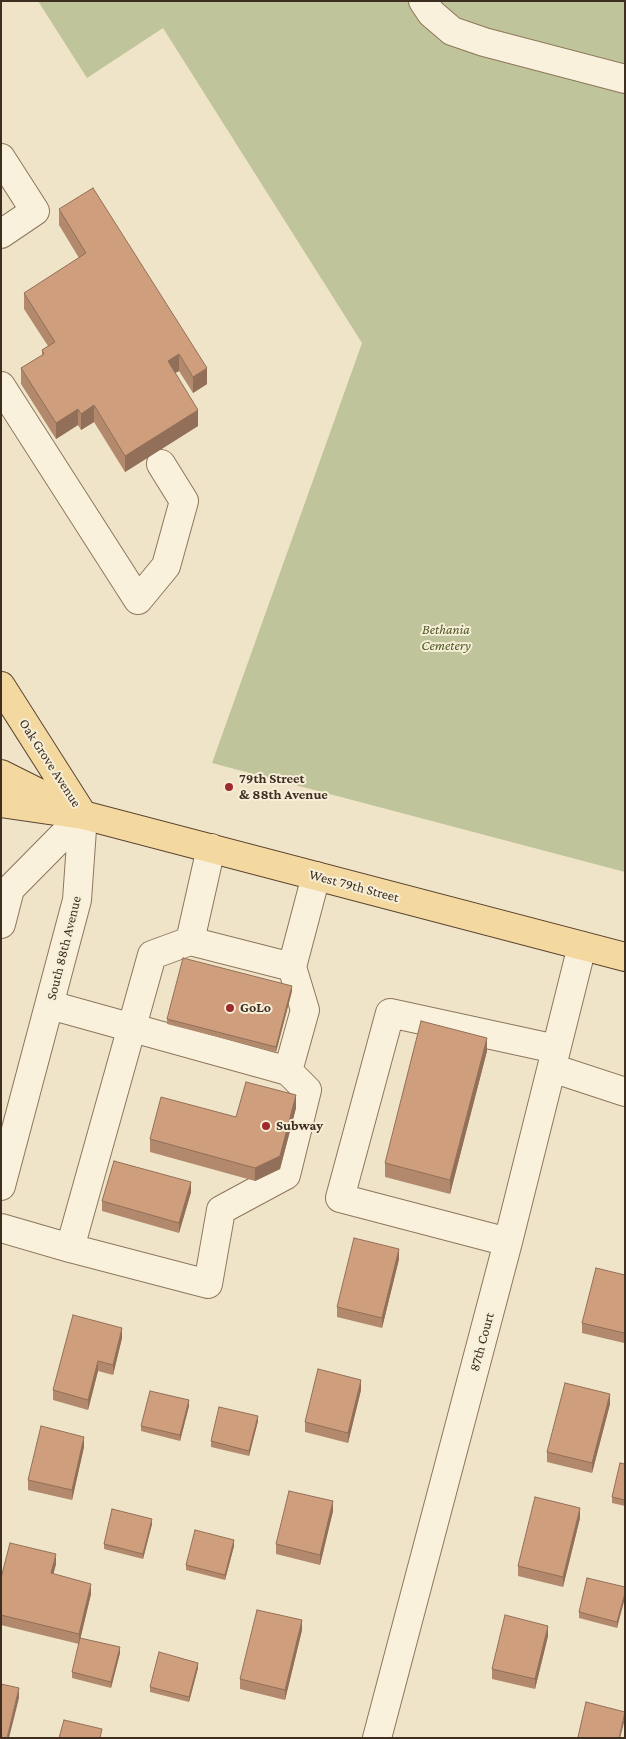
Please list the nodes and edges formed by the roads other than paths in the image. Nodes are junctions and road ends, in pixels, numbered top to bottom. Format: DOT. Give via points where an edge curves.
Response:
graph roads {
  1 [pos="423,1"];
  2 [pos="625,79"];
  3 [pos="1,158"];
  4 [pos="1,234"];
  5 [pos="1,385"];
  6 [pos="161,464"];
  7 [pos="1,686"];
  8 [pos="1,774"];
  9 [pos="1,803"];
  10 [pos="83,814"];
  11 [pos="210,848"];
  12 [pos="316,876"];
  13 [pos="1,924"];
  14 [pos="190,941"];
  15 [pos="582,946"];
  16 [pos="625,957"];
  17 [pos="292,967"];
  18 [pos="50,1005"];
  19 [pos="132,1028"];
  20 [pos="554,1058"];
  21 [pos="288,1071"];
  22 [pos="625,1092"];
  23 [pos="1,1186"];
  24 [pos="1,1228"];
  25 [pos="508,1242"];
  26 [pos="70,1248"];
  27 [pos="377,1738"];
  1 -- 2 [label="street" via="431,13 452,31"];
  3 -- 4 [label="street" via="35,211"];
  5 -- 6 [label="street" via="138,600 166,566 184,501"];
  7 -- 10 [label="main road, Oak Grove Avenue"];
  8 -- 10 [label="main road"];
  9 -- 10 [label="main road"];
  10 -- 11 [label="main road, West 79th Street"];
  10 -- 13 [label="street" via="10,889"];
  10 -- 18 [label="street, South 88th Avenue" via="77,900"];
  11 -- 12 [label="main road, West 79th Street"];
  11 -- 14 [label="street"];
  12 -- 15 [label="main road, West 79th Street"];
  12 -- 17 [label="street"];
  14 -- 17 [label="street"];
  14 -- 19 [label="street" via="152,955"];
  15 -- 16 [label="main road, West 79th Street"];
  15 -- 20 [label="street, 87th Court"];
  17 -- 21 [label="street" via="305,1010"];
  18 -- 19 [label="street"];
  18 -- 23 [label="street, South 88th Avenue"];
  19 -- 21 [label="street"];
  19 -- 26 [label="street"];
  20 -- 22 [label="street"];
  20 -- 25 [label="street, 87th Court"];
  20 -- 25 [label="street" via="390,1013 340,1198"];
  21 -- 26 [label="street" via="307,1090 286,1175 222,1210 208,1284"];
  24 -- 26 [label="street"];
  25 -- 27 [label="street, 87th Court"];
}
